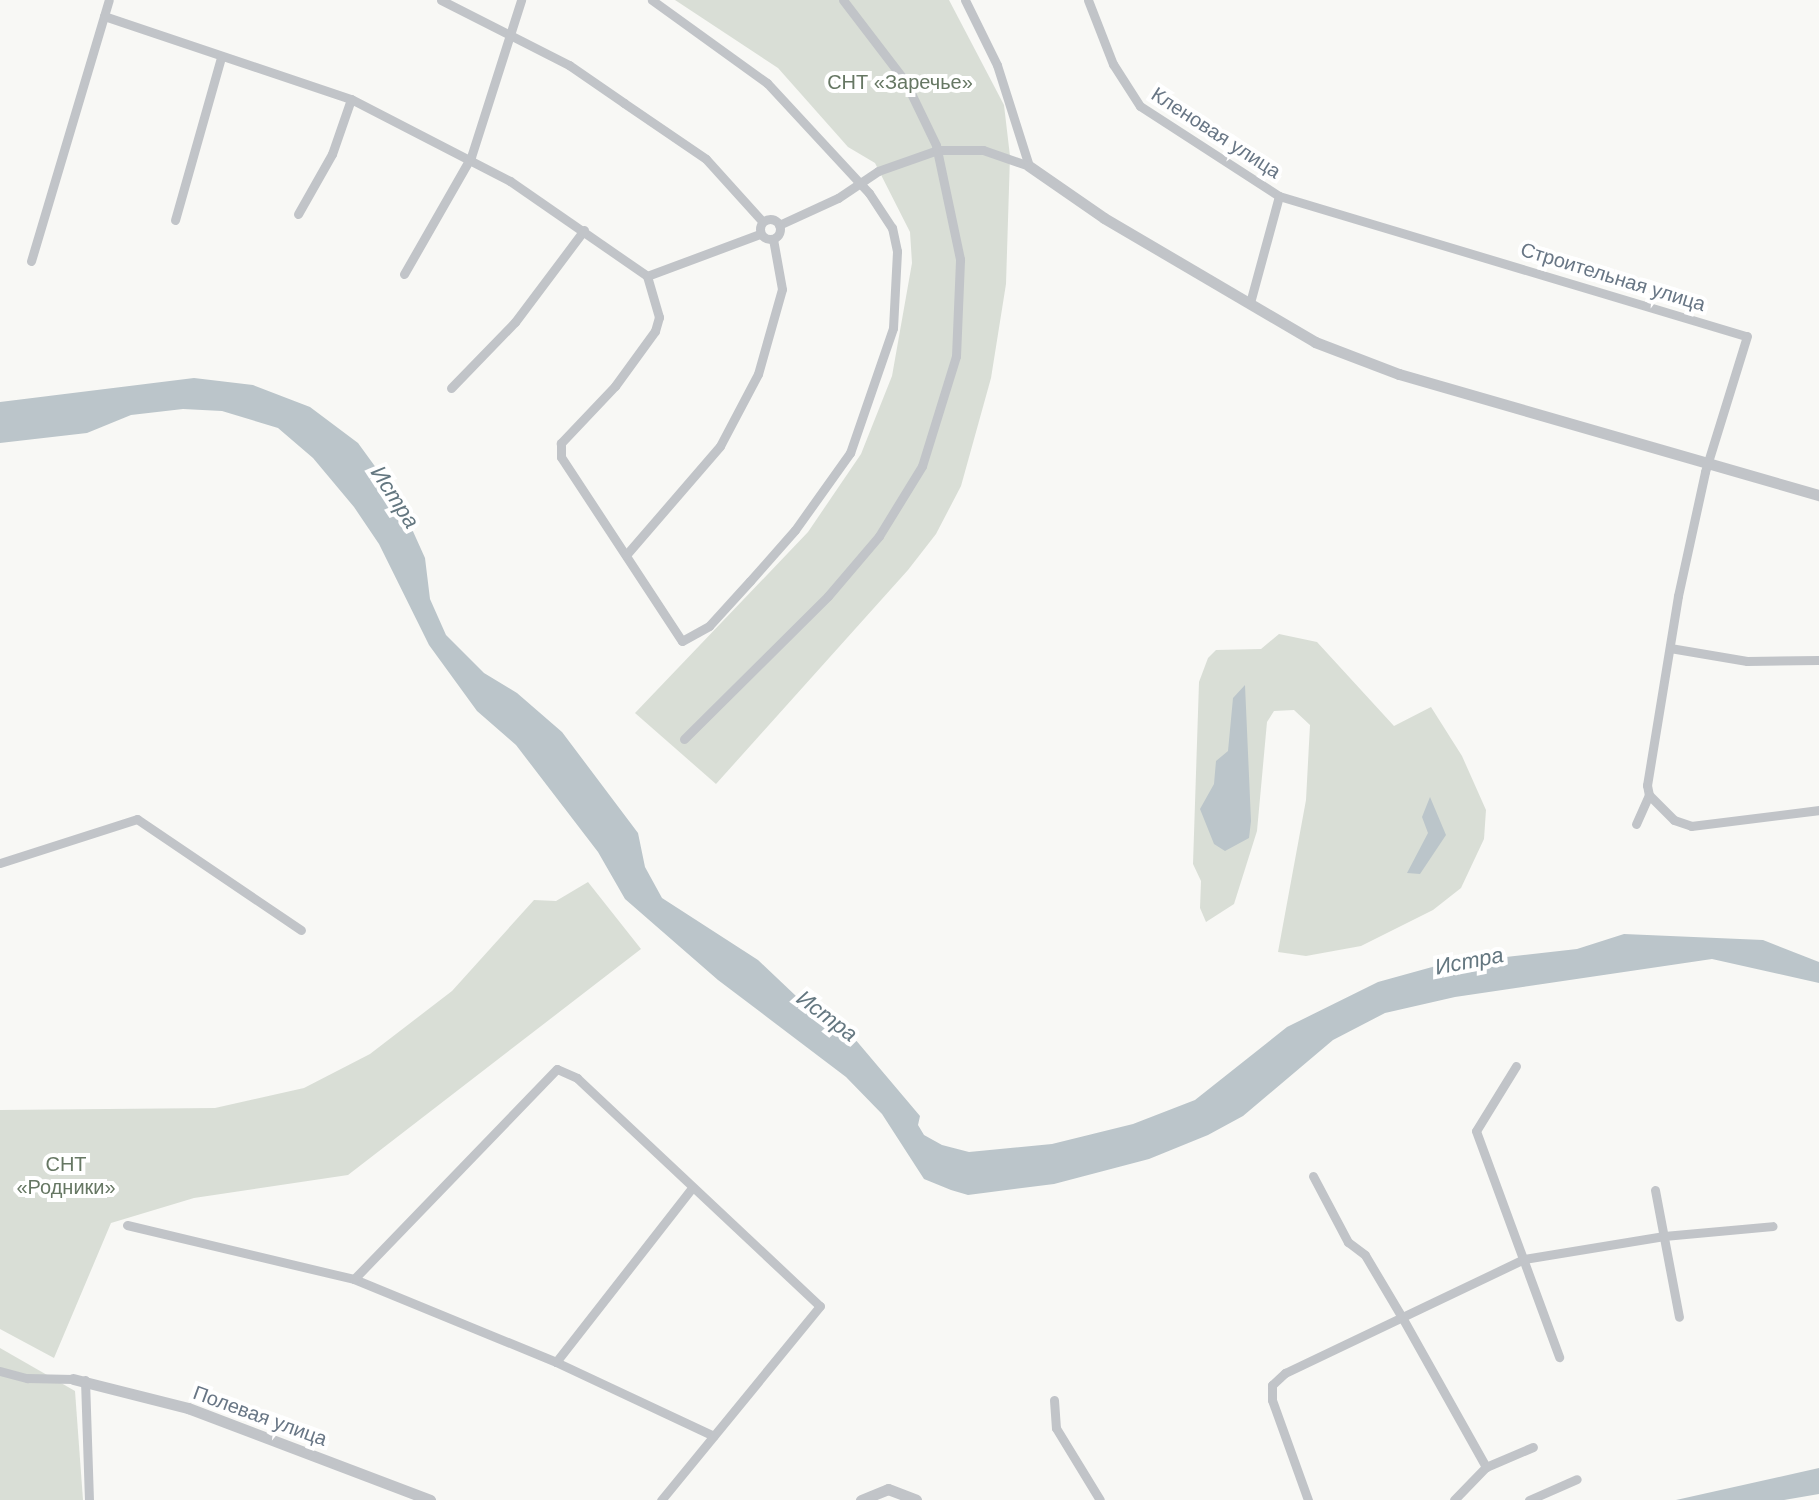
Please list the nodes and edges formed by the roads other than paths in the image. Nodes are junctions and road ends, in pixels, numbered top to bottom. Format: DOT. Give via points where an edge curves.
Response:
graph roads {
  1 [pos="109,0"];
  2 [pos="441,0"];
  3 [pos="521,0"];
  4 [pos="652,0"];
  5 [pos="843,0"];
  6 [pos="1088,0"];
  7 [pos="970,2"];
  8 [pos="104,16"];
  9 [pos="509,36"];
  10 [pos="221,57"];
  11 [pos="351,99"];
  12 [pos="938,150"];
  13 [pos="471,157"];
  14 [pos="1029,166"];
  15 [pos="858,186"];
  16 [pos="1279,196"];
  17 [pos="298,214"];
  18 [pos="175,220"];
  19 [pos="762,221"];
  20 [pos="779,225"];
  21 [pos="584,230"];
  22 [pos="760,234"];
  23 [pos="773,239"];
  24 [pos="31,261"];
  25 [pos="404,274"];
  26 [pos="647,276"];
  27 [pos="1250,303"];
  28 [pos="451,388"];
  29 [pos="1713,460"];
  30 [pos="1819,495"];
  31 [pos="626,555"];
  32 [pos="1670,648"];
  33 [pos="1819,660"];
  34 [pos="684,739"];
  35 [pos="1649,795"];
  36 [pos="1819,810"];
  37 [pos="1636,824"];
  38 [pos="0,863"];
  39 [pos="301,930"];
  40 [pos="1516,1066"];
  41 [pos="1313,1176"];
  42 [pos="692,1188"];
  43 [pos="1655,1190"];
  44 [pos="127,1225"];
  45 [pos="1773,1226"];
  46 [pos="1664,1236"];
  47 [pos="1524,1259"];
  48 [pos="354,1279"];
  49 [pos="1679,1317"];
  50 [pos="1403,1319"];
  51 [pos="1559,1357"];
  52 [pos="556,1362"];
  53 [pos="0,1371"];
  54 [pos="79,1379"];
  55 [pos="1054,1400"];
  56 [pos="714,1436"];
  57 [pos="1533,1447"];
  58 [pos="1486,1467"];
  59 [pos="1577,1479"];
  60 [pos="89,1500"];
  61 [pos="430,1500"];
  62 [pos="661,1500"];
  63 [pos="861,1500"];
  64 [pos="916,1500"];
  65 [pos="1100,1500"];
  66 [pos="1308,1500"];
  67 [pos="1454,1500"];
  68 [pos="1529,1500"];
  1 -- 8 [label="street"];
  2 -- 9 [label="street"];
  3 -- 9 [label="street"];
  4 -- 15 [label="street" via="767,83"];
  5 -- 12 [label="street" via="905,81"];
  6 -- 16 [label="street, Кленовая улица" via="1113,64 1140,106"];
  7 -- 14 [label="street" via="997,65"];
  8 -- 10 [label="street"];
  8 -- 24 [label="street"];
  9 -- 13 [label="street"];
  9 -- 19 [label="street" via="569,65 706,159"];
  10 -- 11 [label="street"];
  10 -- 18 [label="street"];
  11 -- 13 [label="street"];
  11 -- 17 [label="street" via="332,154"];
  12 -- 14 [label="street" via="983,150"];
  12 -- 15 [label="street" via="878,171"];
  12 -- 34 [label="street" via="954,212 961,297 956,356 922,466 879,536 828,596"];
  13 -- 21 [label="street"];
  13 -- 25 [label="street"];
  14 -- 27 [label="street" via="1104,218"];
  15 -- 20 [label="street"];
  15 -- 31 [label="street" via="892,228 897,270 886,356 850,453 795,530 697,635 682,641"];
  16 -- 27 [label="street, Кленовая улица"];
  16 -- 29 [label="street, Строительная улица" via="1747,336"];
  19 -- 20 [label="street" via="772,219"];
  19 -- 22 [label="street"];
  20 -- 23 [label="street"];
  21 -- 26 [label="street"];
  21 -- 28 [label="street" via="515,322"];
  22 -- 23 [label="street"];
  22 -- 26 [label="street"];
  23 -- 31 [label="street" via="782,289 758,374 720,446"];
  26 -- 31 [label="street" via="659,317 655,331 608,394 561,443 561,457"];
  27 -- 29 [label="street" via="1315,342 1399,374"];
  29 -- 30 [label="street"];
  29 -- 32 [label="street" via="1705,472"];
  32 -- 33 [label="street" via="1747,661"];
  32 -- 35 [label="street"];
  35 -- 36 [label="street" via="1674,820 1691,826"];
  35 -- 37 [label="street"];
  38 -- 39 [label="street" via="137,819"];
  40 -- 47 [label="street" via="1476,1131"];
  41 -- 50 [label="street" via="1348,1242 1365,1255"];
  42 -- 48 [label="street" via="577,1078 557,1069"];
  42 -- 52 [label="street"];
  42 -- 56 [label="street" via="820,1306"];
  43 -- 46 [label="street"];
  44 -- 48 [label="street"];
  45 -- 46 [label="street"];
  46 -- 47 [label="street"];
  46 -- 49 [label="street"];
  47 -- 50 [label="street"];
  47 -- 51 [label="street"];
  48 -- 52 [label="street"];
  50 -- 58 [label="street"];
  50 -- 66 [label="street" via="1285,1373 1272,1385 1272,1400"];
  52 -- 56 [label="street"];
  53 -- 54 [label="street" via="19,1378"];
  54 -- 60 [label="street"];
  54 -- 61 [label="street, Полевая улица" via="188,1408"];
  55 -- 65 [label="street" via="1056,1428"];
  56 -- 62 [label="street"];
  57 -- 58 [label="street"];
  58 -- 67 [label="street"];
  59 -- 68 [label="street"];
  63 -- 64 [label="street" via="888,1489"];
}
